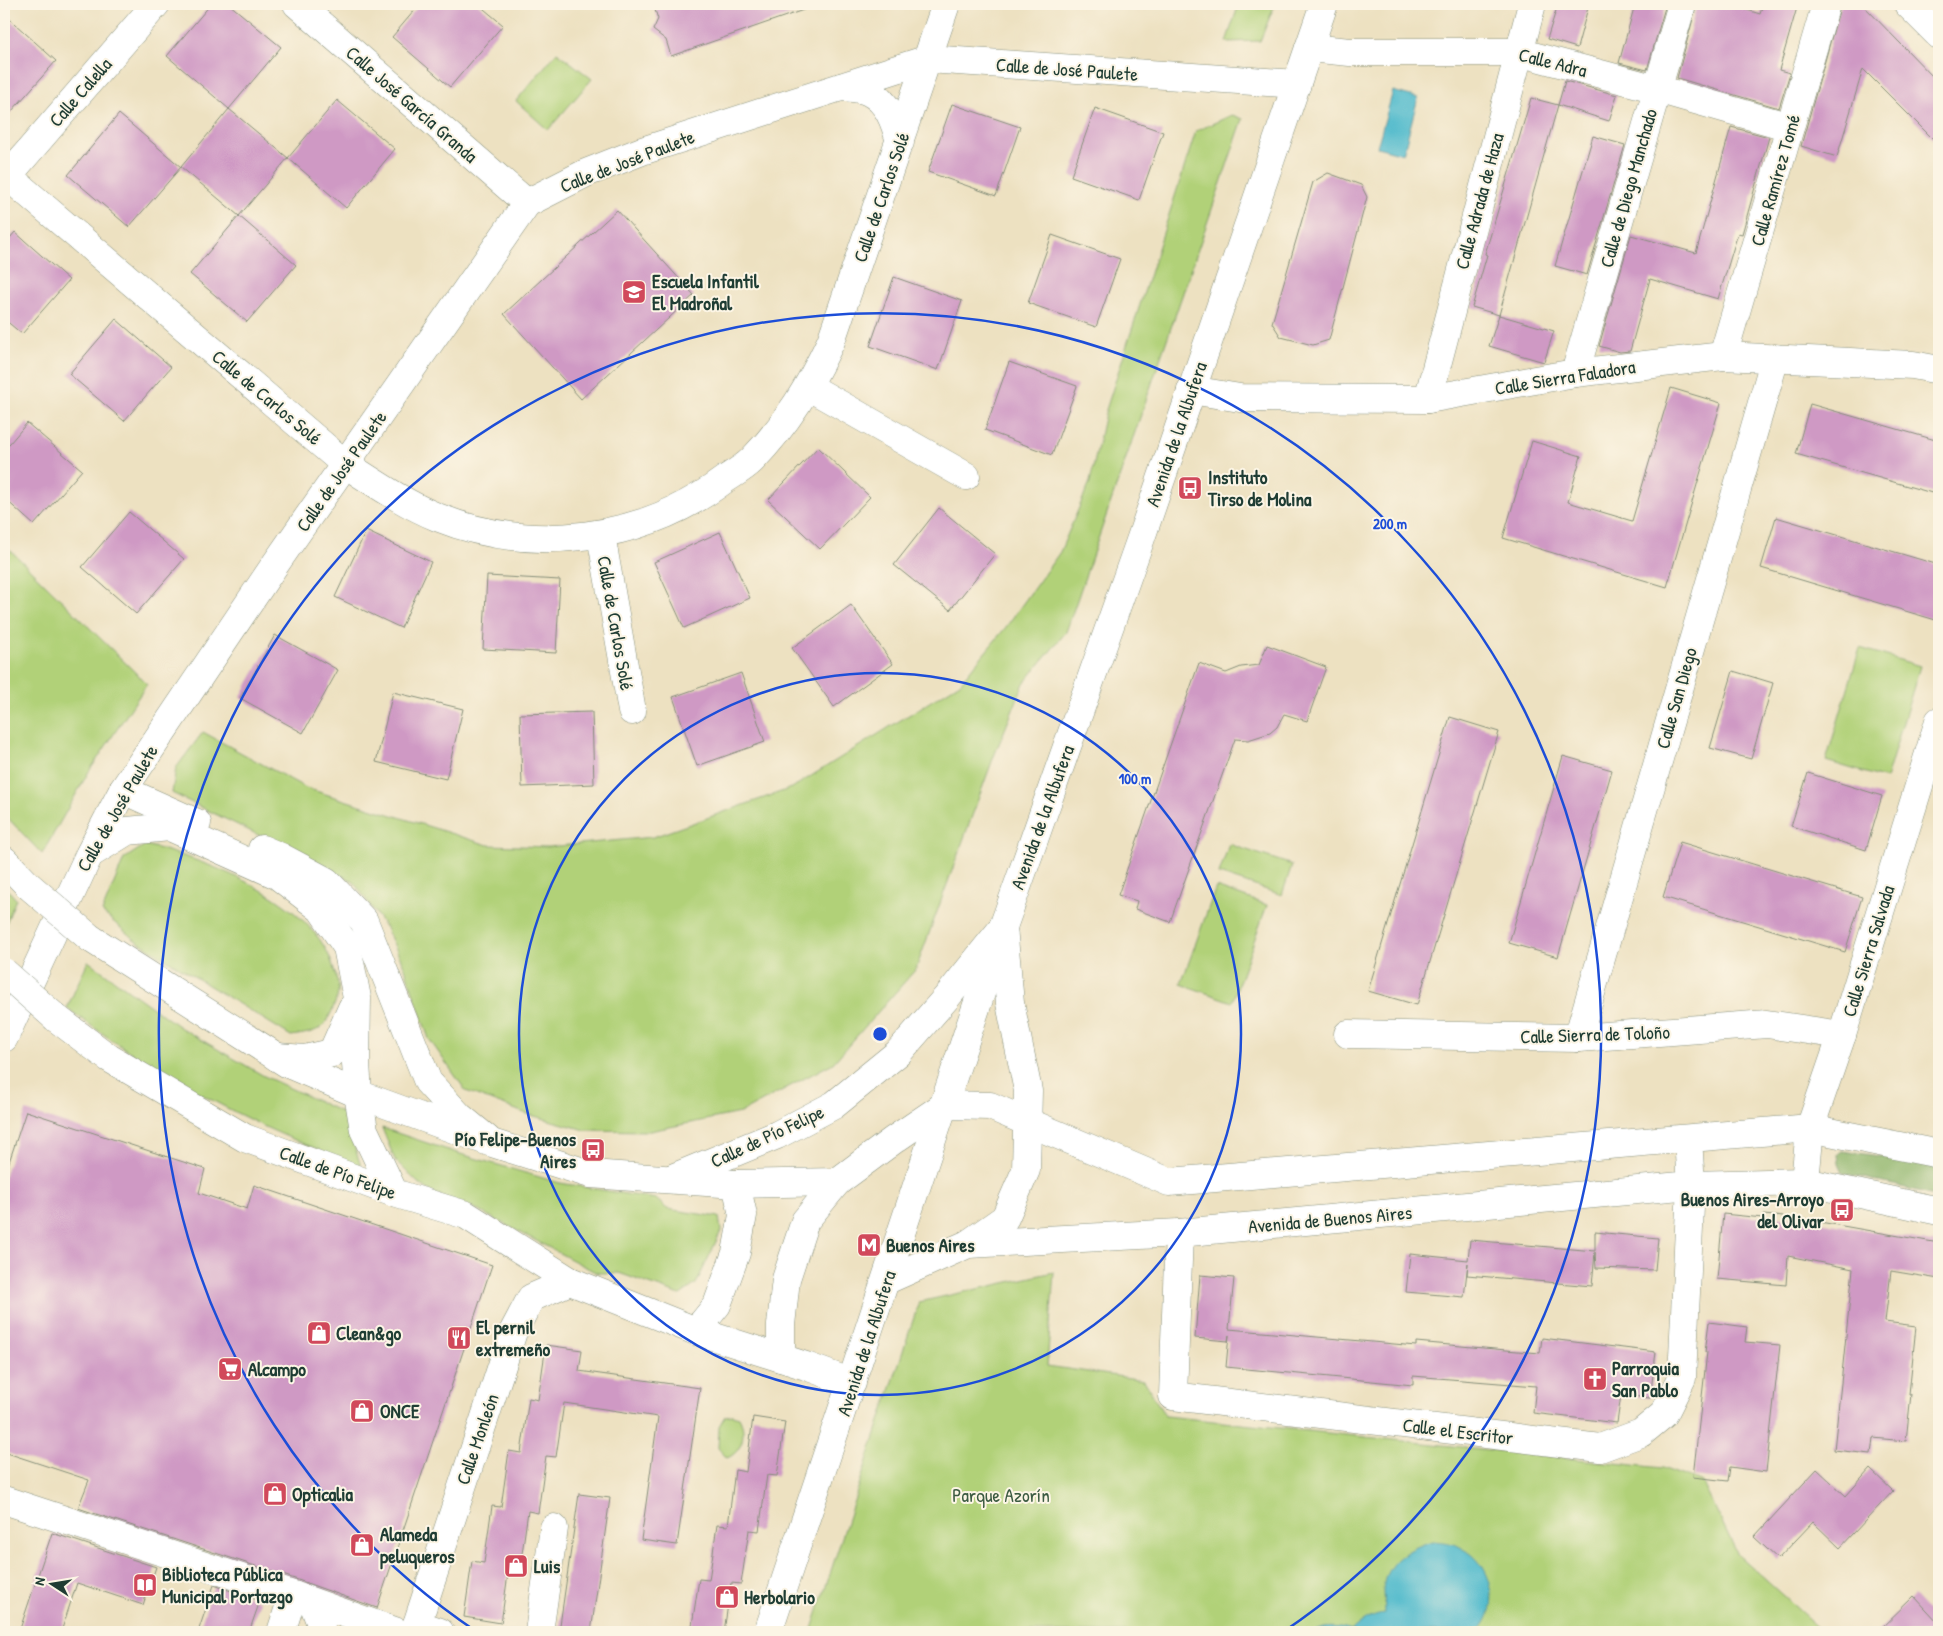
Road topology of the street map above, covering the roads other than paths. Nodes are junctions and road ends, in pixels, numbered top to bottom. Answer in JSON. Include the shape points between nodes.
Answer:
{"nodes":[{"id":1,"x":156,"y":4,"type":"edge"},
{"id":2,"x":298,"y":4,"type":"edge"},
{"id":3,"x":946,"y":4,"type":"edge"},
{"id":4,"x":1324,"y":4,"type":"edge"},
{"id":5,"x":1532,"y":4,"type":"edge"},
{"id":6,"x":1682,"y":4,"type":"edge"},
{"id":7,"x":1826,"y":4,"type":"edge"},
{"id":8,"x":1908,"y":4,"type":"edge"},
{"id":9,"x":1939,"y":35,"type":"edge"},
{"id":10,"x":1309,"y":48,"type":"junction"},
{"id":11,"x":1518,"y":52,"type":"junction"},
{"id":12,"x":928,"y":59,"type":"junction"},
{"id":13,"x":1297,"y":84,"type":"junction"},
{"id":14,"x":841,"y":87,"type":"junction"},
{"id":15,"x":1657,"y":88,"type":"junction"},
{"id":16,"x":1790,"y":127,"type":"junction"},
{"id":17,"x":900,"y":142,"type":"junction"},
{"id":18,"x":5,"y":176,"type":"edge"},
{"id":19,"x":527,"y":203,"type":"junction"},
{"id":20,"x":1723,"y":356,"type":"junction"},
{"id":21,"x":1775,"y":358,"type":"junction"},
{"id":22,"x":1939,"y":370,"type":"edge"},
{"id":23,"x":1576,"y":373,"type":"junction"},
{"id":24,"x":809,"y":386,"type":"junction"},
{"id":25,"x":1191,"y":390,"type":"junction"},
{"id":26,"x":1428,"y":399,"type":"junction"},
{"id":27,"x":345,"y":464,"type":"junction"},
{"id":28,"x":966,"y":476,"type":"dead end"},
{"id":29,"x":601,"y":535,"type":"junction"},
{"id":30,"x":632,"y":711,"type":"dead end"},
{"id":31,"x":1937,"y":733,"type":"edge"},
{"id":32,"x":124,"y":790,"type":"junction"},
{"id":33,"x":89,"y":854,"type":"junction"},
{"id":34,"x":4,"y":860,"type":"edge"},
{"id":35,"x":1003,"y":927,"type":"junction"},
{"id":36,"x":4,"y":972,"type":"edge"},
{"id":37,"x":357,"y":998,"type":"junction"},
{"id":38,"x":1348,"y":1034,"type":"dead end"},
{"id":39,"x":1842,"y":1035,"type":"junction"},
{"id":40,"x":4,"y":1038,"type":"edge"},
{"id":41,"x":1578,"y":1038,"type":"junction"},
{"id":42,"x":277,"y":1057,"type":"junction"},
{"id":43,"x":358,"y":1094,"type":"junction"},
{"id":44,"x":945,"y":1105,"type":"junction"},
{"id":45,"x":1027,"y":1123,"type":"junction"},
{"id":46,"x":1810,"y":1128,"type":"junction"},
{"id":47,"x":1688,"y":1139,"type":"junction"},
{"id":48,"x":492,"y":1143,"type":"junction"},
{"id":49,"x":1939,"y":1154,"type":"edge"},
{"id":50,"x":666,"y":1180,"type":"junction"},
{"id":51,"x":837,"y":1182,"type":"junction"},
{"id":52,"x":1805,"y":1182,"type":"junction"},
{"id":53,"x":736,"y":1184,"type":"junction"},
{"id":54,"x":1691,"y":1185,"type":"junction"},
{"id":55,"x":394,"y":1193,"type":"junction"},
{"id":56,"x":1939,"y":1211,"type":"edge"},
{"id":57,"x":1179,"y":1233,"type":"junction"},
{"id":58,"x":968,"y":1244,"type":"junction"},
{"id":59,"x":887,"y":1280,"type":"junction"},
{"id":60,"x":570,"y":1281,"type":"junction"},
{"id":61,"x":696,"y":1331,"type":"junction"},
{"id":62,"x":782,"y":1358,"type":"junction"},
{"id":63,"x":852,"y":1383,"type":"junction"},
{"id":64,"x":4,"y":1500,"type":"edge"},
{"id":65,"x":554,"y":1528,"type":"dead end"},
{"id":66,"x":303,"y":1599,"type":"junction"},
{"id":67,"x":369,"y":1622,"type":"junction"},
{"id":68,"x":414,"y":1630,"type":"edge"},
{"id":69,"x":281,"y":1632,"type":"edge"},
{"id":70,"x":320,"y":1632,"type":"edge"},
{"id":71,"x":338,"y":1632,"type":"edge"},
{"id":72,"x":539,"y":1632,"type":"edge"},
{"id":73,"x":768,"y":1632,"type":"edge"}],
"edges":[{"from":1,"to":18,"type":"street","name":"Calle Calella"},
{"from":2,"to":19,"type":"street","name":"Calle José García Granda"},
{"from":3,"to":12,"type":"street","name":"Calle de Carlos Solé"},
{"from":4,"to":10,"type":"street","name":"Avenida de la Albufera"},
{"from":5,"to":11,"type":"street","name":"Calle Adrada de Haza"},
{"from":6,"to":15,"type":"street","name":"Calle de Diego Manchado"},
{"from":7,"to":16,"type":"street","name":"Calle Ramírez Tomé"},
{"from":8,"to":9,"type":"street"},
{"from":10,"to":11,"type":"street","name":"Calle Adra","via":[[1350,52]]},
{"from":10,"to":13,"type":"street","name":"Avenida de la Albufera"},
{"from":11,"to":15,"type":"street","name":"Calle Adra"},
{"from":11,"to":26,"type":"street","name":"Calle Adrada de Haza"},
{"from":12,"to":13,"type":"street","name":"Calle de José Paulete"},
{"from":12,"to":14,"type":"street","name":"Calle de José Paulete"},
{"from":12,"to":17,"type":"street","name":"Calle de Carlos Solé"},
{"from":13,"to":25,"type":"street","name":"Avenida de la Albufera"},
{"from":14,"to":17,"type":"street","name":"Calle de José Paulete","via":[[868,91],[879,98],[893,118]]},
{"from":14,"to":19,"type":"street","name":"Calle de José Paulete","via":[[642,151],[586,173]]},
{"from":15,"to":16,"type":"street","name":"Calle Adra"},
{"from":15,"to":23,"type":"street","name":"Calle de Diego Manchado"},
{"from":16,"to":20,"type":"street","name":"Calle Ramírez Tomé"},
{"from":17,"to":24,"type":"street","name":"Calle de Carlos Solé","via":[[831,341]]},
{"from":18,"to":27,"type":"street","name":"Calle de Carlos Solé"},
{"from":19,"to":27,"type":"street","name":"Calle de José Paulete"},
{"from":20,"to":21,"type":"street","name":"Calle Sierra Faladora"},
{"from":20,"to":23,"type":"street","name":"Calle Sierra Faladora"},
{"from":21,"to":22,"type":"street","name":"Calle Sierra Faladora","via":[[1913,365]]},
{"from":21,"to":41,"type":"street","name":"Calle San Diego"},
{"from":23,"to":26,"type":"street","name":"Calle Sierra Faladora"},
{"from":24,"to":28,"type":"street"},
{"from":24,"to":29,"type":"street","name":"Calle de Carlos Solé","via":[[789,417],[751,461],[705,495],[655,519]]},
{"from":25,"to":26,"type":"street","name":"Calle Sierra Faladora","via":[[1240,398]]},
{"from":25,"to":35,"type":"street","name":"Avenida de la Albufera"},
{"from":27,"to":29,"type":"street","name":"Calle de Carlos Solé","via":[[436,517],[486,532],[521,538],[562,539]]},
{"from":27,"to":32,"type":"street","name":"Calle de José Paulete"},
{"from":29,"to":30,"type":"street","name":"Calle de Carlos Solé"},
{"from":31,"to":39,"type":"street","name":"Calle Sierra Salvada"},
{"from":32,"to":33,"type":"street","name":"Calle de José Paulete"},
{"from":32,"to":48,"type":"street","via":[[281,857],[326,881],[364,921],[428,1082],[459,1116]]},
{"from":33,"to":37,"type":"street","via":[[127,831],[170,827],[277,875],[321,909],[347,947]]},
{"from":33,"to":40,"type":"street","name":"Calle de José Paulete"},
{"from":34,"to":42,"type":"street","name":"Calle de Pío Felipe","bridge":true,"via":[[90,938]]},
{"from":35,"to":44,"type":"street","name":"Avenida de la Albufera"},
{"from":35,"to":45,"type":"street","name":"Avenida de Buenos Aires","via":[[1010,1002],[1028,1091]]},
{"from":35,"to":50,"type":"street","name":"Calle de Pío Felipe","via":[[898,1053],[834,1105],[777,1135]]},
{"from":36,"to":55,"type":"street","name":"Calle de Pío Felipe","bridge":true,"via":[[56,1018],[109,1058],[245,1138]]},
{"from":37,"to":42,"type":"street","via":[[332,1053],[305,1059]]},
{"from":37,"to":43,"type":"street"},
{"from":38,"to":41,"type":"street","name":"Calle Sierra de Toloño"},
{"from":39,"to":41,"type":"street","name":"Calle Sierra de Toloño","via":[[1768,1024]]},
{"from":39,"to":46,"type":"street","name":"Calle Sierra Salvada"},
{"from":42,"to":43,"type":"street","name":"Calle de Pío Felipe"},
{"from":43,"to":48,"type":"street","name":"Calle de Pío Felipe"},
{"from":43,"to":55,"type":"street","via":[[364,1130]]},
{"from":44,"to":45,"type":"street","via":[[990,1106]]},
{"from":44,"to":51,"type":"street"},
{"from":44,"to":59,"type":"street","name":"Avenida de la Albufera"},
{"from":45,"to":47,"type":"street","via":[[1169,1182]]},
{"from":45,"to":58,"type":"street","name":"Avenida de Buenos Aires","via":[[1026,1170],[1005,1218]]},
{"from":46,"to":47,"type":"street"},
{"from":46,"to":49,"type":"street"},
{"from":46,"to":52,"type":"street","name":"Calle Sierra Salvada"},
{"from":47,"to":54,"type":"street"},
{"from":48,"to":50,"type":"street","name":"Calle de Pío Felipe","via":[[590,1174]]},
{"from":50,"to":53,"type":"street","name":"Calle de Pío Felipe"},
{"from":51,"to":53,"type":"street","name":"Calle de Pío Felipe"},
{"from":51,"to":62,"type":"street","via":[[805,1221],[786,1279],[781,1325]]},
{"from":52,"to":54,"type":"street","name":"Avenida de Buenos Aires"},
{"from":52,"to":56,"type":"street","name":"Avenida de Buenos Aires"},
{"from":53,"to":61,"type":"street","name":"Calle de Pío Felipe","via":[[743,1215],[736,1253],[717,1305]]},
{"from":54,"to":57,"type":"street","name":"Avenida de Buenos Aires"},
{"from":54,"to":57,"type":"street","name":"Calle el Escritor","via":[[1682,1378],[1664,1414],[1641,1433],[1600,1448],[1172,1396]]},
{"from":55,"to":60,"type":"street","name":"Calle de Pío Felipe","via":[[466,1215]]},
{"from":57,"to":58,"type":"street","name":"Avenida de Buenos Aires"},
{"from":58,"to":59,"type":"street","name":"Avenida de Buenos Aires"},
{"from":59,"to":63,"type":"street","name":"Avenida de la Albufera"},
{"from":60,"to":61,"type":"street","name":"Calle de Pío Felipe"},
{"from":60,"to":68,"type":"street","name":"Calle Monleón","via":[[531,1298],[514,1332]]},
{"from":61,"to":62,"type":"street","name":"Calle de Pío Felipe"},
{"from":62,"to":63,"type":"street","name":"Calle de Pío Felipe"},
{"from":63,"to":73,"type":"street","name":"Avenida de la Albufera"},
{"from":64,"to":66,"type":"street"},
{"from":65,"to":72,"type":"street"},
{"from":66,"to":67,"type":"street"},
{"from":66,"to":69,"type":"street"},
{"from":66,"to":70,"type":"street","via":[[321,1624]]},
{"from":67,"to":68,"type":"street"},
{"from":67,"to":71,"type":"street","via":[[344,1625]]}]}
